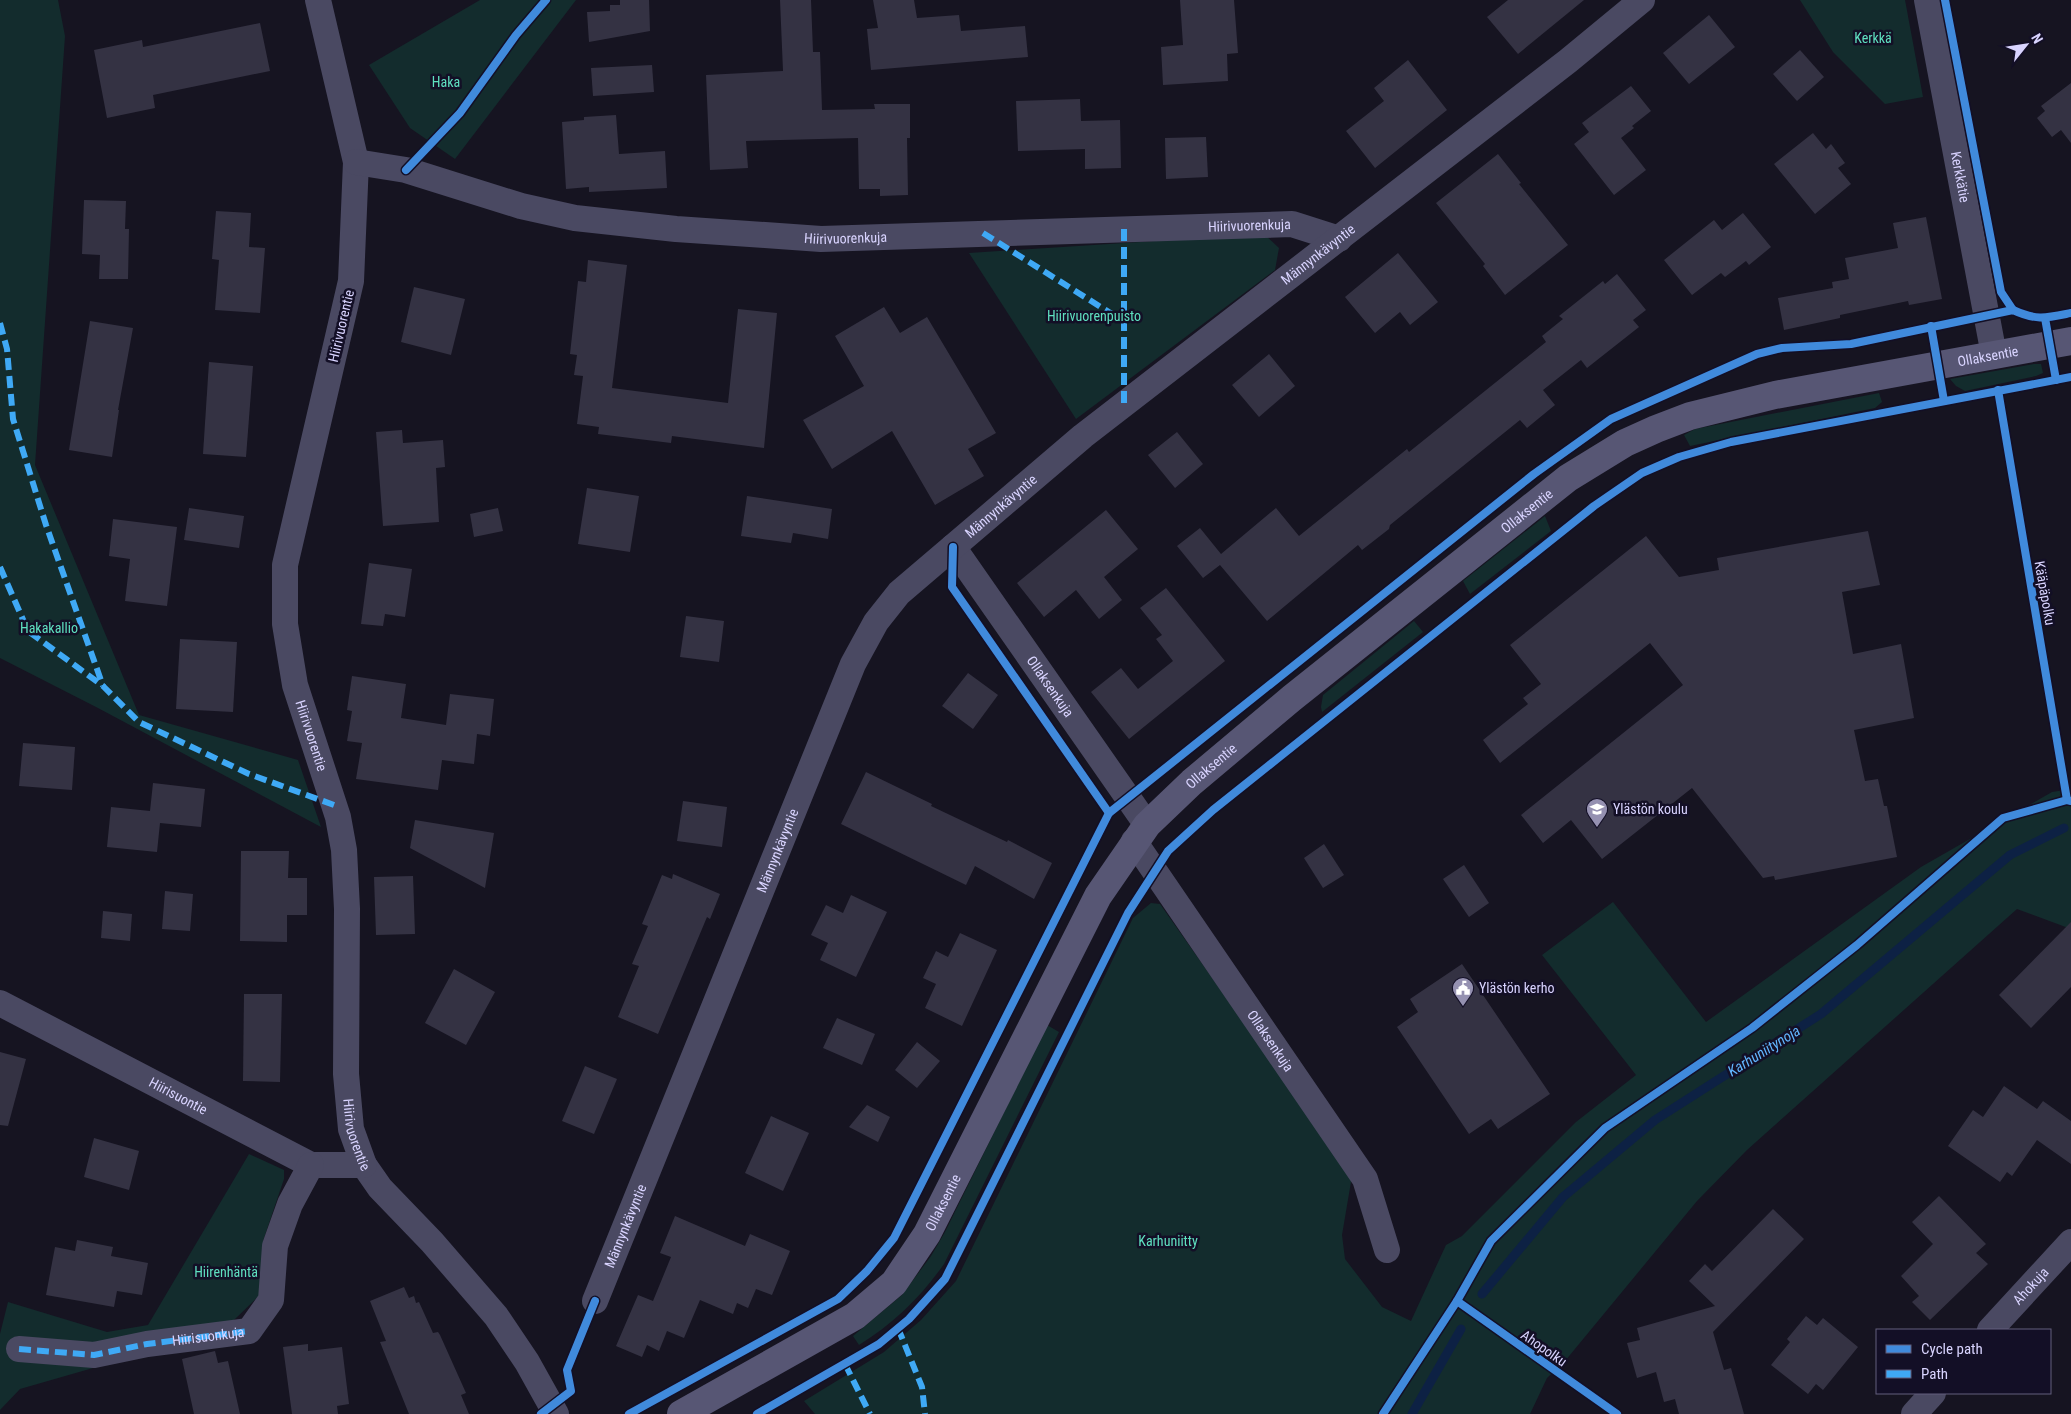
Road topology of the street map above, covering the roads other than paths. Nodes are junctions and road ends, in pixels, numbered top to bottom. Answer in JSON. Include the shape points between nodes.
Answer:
{"nodes":[{"id":1,"x":318,"y":0,"type":"edge"},
{"id":2,"x":1642,"y":0,"type":"edge"},
{"id":3,"x":1927,"y":0,"type":"edge"},
{"id":4,"x":356,"y":162,"type":"junction"},
{"id":5,"x":1339,"y":239,"type":"junction"},
{"id":6,"x":2071,"y":341,"type":"edge"},
{"id":7,"x":1994,"y":355,"type":"junction"},
{"id":8,"x":953,"y":547,"type":"junction"},
{"id":9,"x":1140,"y":833,"type":"junction"},
{"id":10,"x":0,"y":1003,"type":"edge"},
{"id":11,"x":311,"y":1164,"type":"junction"},
{"id":12,"x":364,"y":1166,"type":"junction"},
{"id":13,"x":2071,"y":1242,"type":"edge"},
{"id":14,"x":1387,"y":1250,"type":"dead end"},
{"id":15,"x":594,"y":1301,"type":"dead end"},
{"id":16,"x":1991,"y":1329,"type":"edge"},
{"id":17,"x":19,"y":1349,"type":"dead end"},
{"id":18,"x":1932,"y":1394,"type":"edge"},
{"id":19,"x":556,"y":1414,"type":"edge"},
{"id":20,"x":681,"y":1414,"type":"edge"},
{"id":21,"x":1914,"y":1414,"type":"edge"}],
"edges":[{"from":1,"to":4,"type":"street","name":"Hiirivuorentie"},
{"from":2,"to":5,"type":"street","name":"Männynkävyntie","via":[[1584,49]]},
{"from":3,"to":7,"type":"street","name":"Kerkkätie"},
{"from":4,"to":5,"type":"street","name":"Hiirivuorenkuja","via":[[406,170],[521,206],[575,218],[676,229],[820,238],[1292,224]]},
{"from":4,"to":12,"type":"street","name":"Hiirivuorentie","via":[[351,281],[285,564],[284,624],[295,685],[338,817],[344,850],[346,1074],[351,1129]]},
{"from":5,"to":8,"type":"street","name":"Männynkävyntie","via":[[1084,436]]},
{"from":6,"to":7,"type":"street","name":"Ollaksentie"},
{"from":7,"to":9,"type":"street","name":"Ollaksentie","via":[[1776,395],[1699,413],[1625,443],[1568,478],[1322,674],[1192,782]]},
{"from":8,"to":9,"type":"street","name":"Ollaksenkuja"},
{"from":8,"to":15,"type":"street","name":"Männynkävyntie","via":[[899,593],[876,622],[853,664]]},
{"from":9,"to":14,"type":"street","name":"Ollaksenkuja","via":[[1365,1179]]},
{"from":9,"to":20,"type":"street","name":"Ollaksentie","via":[[1098,896],[927,1234],[894,1284],[855,1316]]},
{"from":10,"to":11,"type":"street","name":"Hiirisuontie"},
{"from":11,"to":12,"type":"street","name":"Hiirisuontie"},
{"from":11,"to":17,"type":"street","name":"Hiirisuonkuja","via":[[290,1204],[275,1246],[271,1300],[249,1331],[147,1344],[94,1356]]},
{"from":12,"to":19,"type":"street","name":"Hiirivuorentie","via":[[380,1188],[496,1316]]},
{"from":13,"to":16,"type":"street","name":"Ahokuja"},
{"from":18,"to":21,"type":"street"}]}
